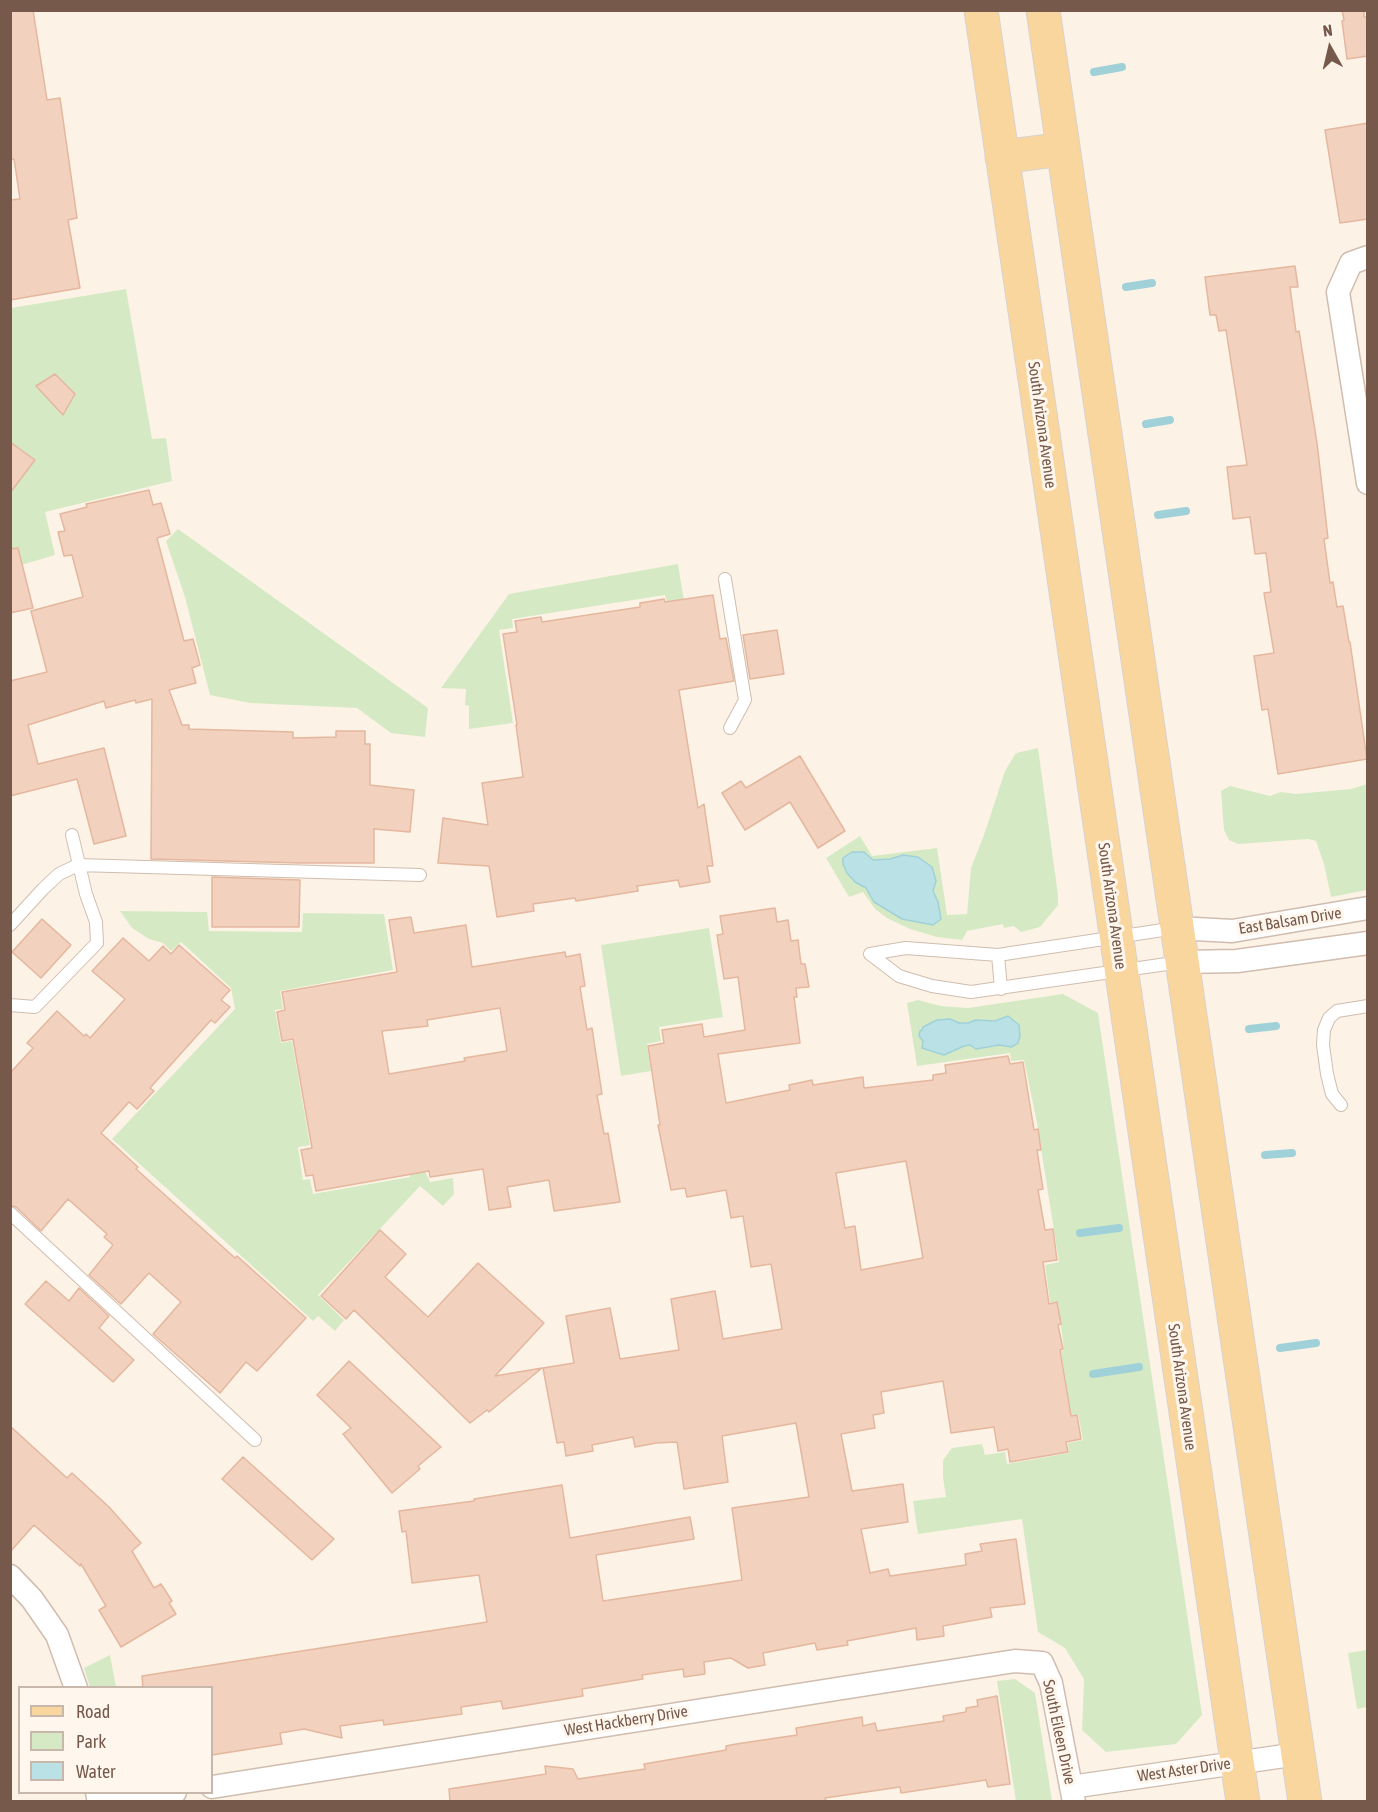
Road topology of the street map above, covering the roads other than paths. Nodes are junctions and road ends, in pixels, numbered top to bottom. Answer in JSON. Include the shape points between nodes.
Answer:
{"nodes":[{"id":1,"x":981,"y":10,"type":"edge"},
{"id":2,"x":1043,"y":10,"type":"edge"},
{"id":3,"x":1063,"y":149,"type":"junction"},
{"id":4,"x":1002,"y":157,"type":"junction"},
{"id":5,"x":1359,"y":260,"type":"edge"},
{"id":6,"x":1368,"y":483,"type":"edge"},
{"id":7,"x":725,"y":579,"type":"dead end"},
{"id":8,"x":730,"y":728,"type":"dead end"},
{"id":9,"x":72,"y":834,"type":"dead end"},
{"id":10,"x":78,"y":865,"type":"junction"},
{"id":11,"x":420,"y":875,"type":"dead end"},
{"id":12,"x":1368,"y":908,"type":"edge"},
{"id":13,"x":10,"y":925,"type":"edge"},
{"id":14,"x":1177,"y":928,"type":"junction"},
{"id":15,"x":1116,"y":937,"type":"junction"},
{"id":16,"x":1368,"y":943,"type":"edge"},
{"id":17,"x":998,"y":955,"type":"junction"},
{"id":18,"x":1182,"y":962,"type":"junction"},
{"id":19,"x":1122,"y":970,"type":"junction"},
{"id":20,"x":1001,"y":989,"type":"junction"},
{"id":21,"x":10,"y":1005,"type":"edge"},
{"id":22,"x":1368,"y":1006,"type":"edge"},
{"id":23,"x":1341,"y":1105,"type":"dead end"},
{"id":24,"x":10,"y":1213,"type":"edge"},
{"id":25,"x":255,"y":1440,"type":"dead end"},
{"id":26,"x":10,"y":1576,"type":"edge"},
{"id":27,"x":1042,"y":1663,"type":"joint"},
{"id":28,"x":75,"y":1686,"type":"edge"},
{"id":29,"x":1298,"y":1754,"type":"junction"},
{"id":30,"x":1237,"y":1762,"type":"junction"},
{"id":31,"x":213,"y":1787,"type":"edge"},
{"id":32,"x":162,"y":1794,"type":"edge"},
{"id":33,"x":1072,"y":1794,"type":"edge"},
{"id":34,"x":116,"y":1802,"type":"edge"},
{"id":35,"x":1243,"y":1802,"type":"edge"},
{"id":36,"x":1305,"y":1802,"type":"edge"}],
"edges":[{"from":1,"to":4,"type":"main road","name":"South Arizona Avenue"},
{"from":2,"to":3,"type":"main road"},
{"from":3,"to":4,"type":"main road"},
{"from":3,"to":14,"type":"main road"},
{"from":4,"to":15,"type":"main road","name":"South Arizona Avenue"},
{"from":5,"to":6,"type":"street","via":[[1338,292]]},
{"from":7,"to":8,"type":"lane","via":[[745,700]]},
{"from":9,"to":10,"type":"lane"},
{"from":10,"to":11,"type":"lane"},
{"from":10,"to":13,"type":"lane","via":[[59,874]]},
{"from":10,"to":21,"type":"lane","via":[[96,922],[97,943],[35,1007]]},
{"from":12,"to":14,"type":"street","name":"East Balsam Drive","via":[[1232,931]]},
{"from":14,"to":15,"type":"lane"},
{"from":14,"to":18,"type":"main road"},
{"from":15,"to":17,"type":"lane"},
{"from":15,"to":19,"type":"main road","name":"South Arizona Avenue"},
{"from":16,"to":18,"type":"street","name":"East Balsam Drive","via":[[1237,961]]},
{"from":17,"to":20,"type":"lane"},
{"from":17,"to":20,"type":"lane","via":[[906,948],[870,954],[900,976],[932,986],[971,992]]},
{"from":18,"to":19,"type":"lane"},
{"from":18,"to":29,"type":"main road"},
{"from":19,"to":20,"type":"lane"},
{"from":19,"to":30,"type":"main road","name":"South Arizona Avenue"},
{"from":22,"to":23,"type":"lane","via":[[1337,1011],[1324,1030],[1327,1074],[1332,1094]]},
{"from":24,"to":25,"type":"lane"},
{"from":26,"to":28,"type":"street","via":[[57,1635]]},
{"from":27,"to":31,"type":"street","name":"West Hackberry Drive","via":[[1015,1661]]},
{"from":27,"to":33,"type":"street","name":"South Eileen Drive","via":[[1051,1683]]},
{"from":29,"to":30,"type":"street","name":"West Aster Drive"},
{"from":29,"to":36,"type":"main road"},
{"from":30,"to":33,"type":"street","name":"West Aster Drive"},
{"from":30,"to":35,"type":"main road","name":"South Arizona Avenue"},
{"from":32,"to":34,"type":"street"}]}
